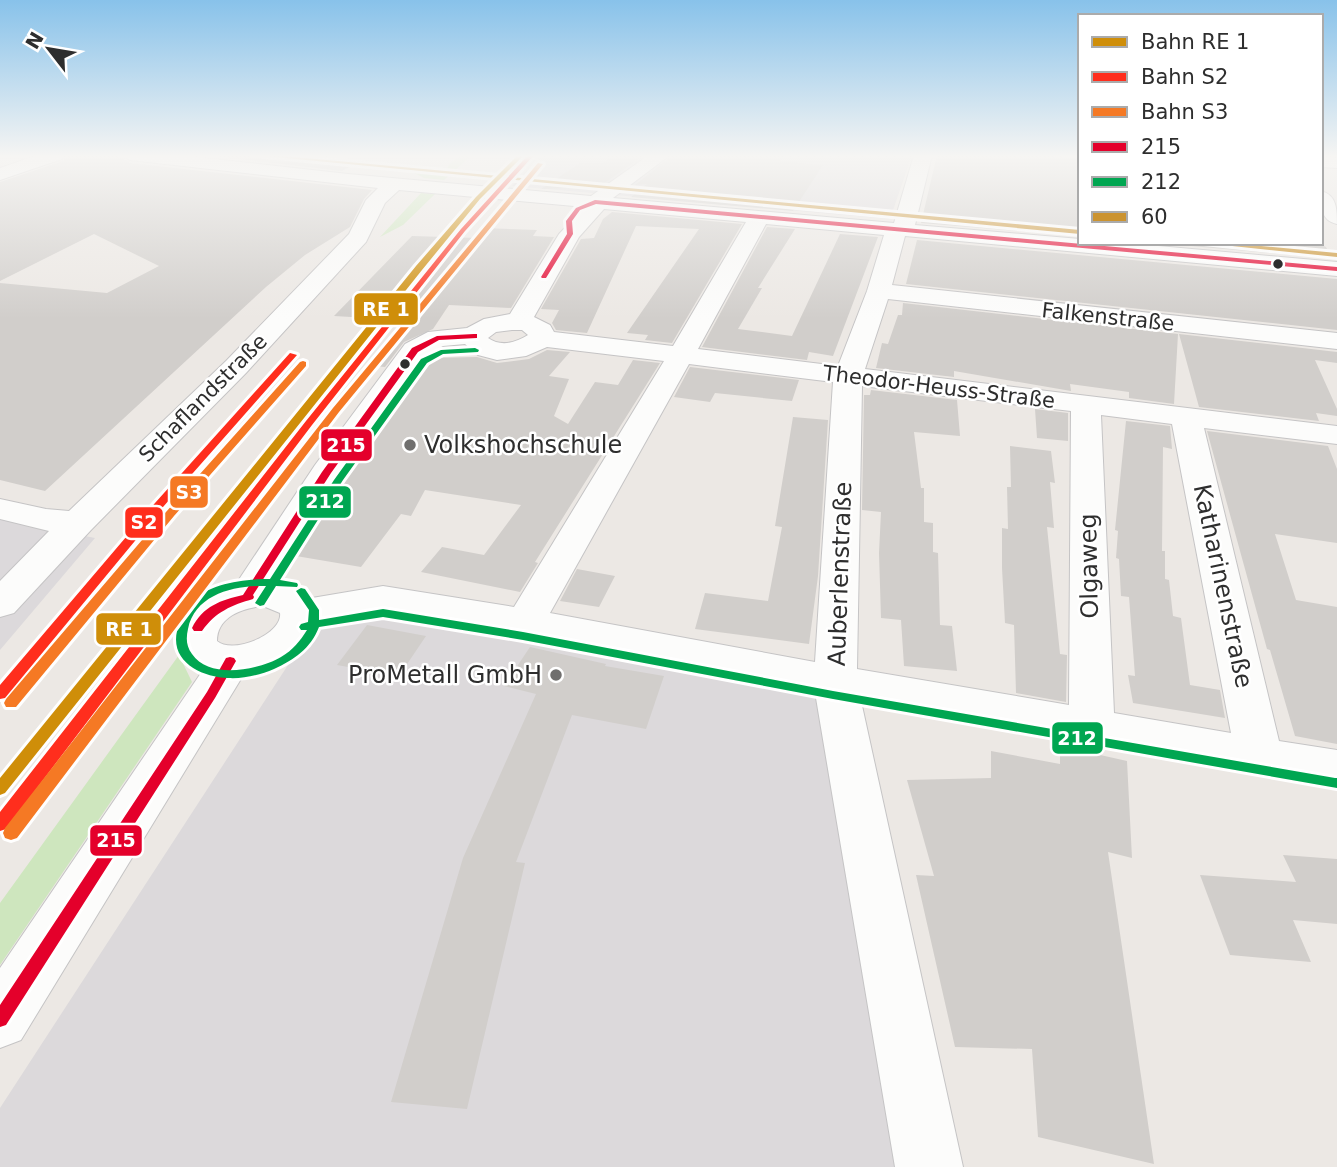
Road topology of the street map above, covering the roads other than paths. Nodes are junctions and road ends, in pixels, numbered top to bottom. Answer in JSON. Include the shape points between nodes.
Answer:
{"nodes":[{"id":1,"x":371,"y":209,"type":"edge"},
{"id":2,"x":549,"y":209,"type":"edge"},
{"id":3,"x":592,"y":209,"type":"edge"},
{"id":4,"x":677,"y":209,"type":"edge"},
{"id":5,"x":908,"y":209,"type":"edge"},
{"id":6,"x":759,"y":217,"type":"junction"},
{"id":7,"x":569,"y":227,"type":"junction"},
{"id":8,"x":900,"y":230,"type":"junction"},
{"id":9,"x":1078,"y":243,"type":"edge"},
{"id":10,"x":1104,"y":245,"type":"edge"},
{"id":11,"x":1131,"y":247,"type":"edge"},
{"id":12,"x":1337,"y":269,"type":"edge"},
{"id":13,"x":879,"y":291,"type":"junction"},
{"id":14,"x":519,"y":322,"type":"junction"},
{"id":15,"x":474,"y":336,"type":"junction"},
{"id":16,"x":541,"y":338,"type":"junction"},
{"id":17,"x":1337,"y":341,"type":"edge"},
{"id":18,"x":681,"y":355,"type":"junction"},
{"id":19,"x":848,"y":376,"type":"junction"},
{"id":20,"x":1086,"y":405,"type":"junction"},
{"id":21,"x":1186,"y":417,"type":"junction"},
{"id":22,"x":1337,"y":435,"type":"edge"},
{"id":23,"x":0,"y":509,"type":"edge"},
{"id":24,"x":78,"y":522,"type":"junction"},
{"id":25,"x":248,"y":595,"type":"junction"},
{"id":26,"x":0,"y":604,"type":"edge"},
{"id":27,"x":301,"y":614,"type":"junction"},
{"id":28,"x":525,"y":622,"type":"junction"},
{"id":29,"x":230,"y":661,"type":"junction"},
{"id":30,"x":835,"y":681,"type":"junction"},
{"id":31,"x":1092,"y":726,"type":"junction"},
{"id":32,"x":1259,"y":756,"type":"junction"},
{"id":33,"x":1337,"y":769,"type":"edge"},
{"id":34,"x":0,"y":1019,"type":"edge"},
{"id":35,"x":929,"y":1167,"type":"edge"}],
"edges":[{"from":1,"to":24,"type":"street","name":"Schaflandstraße","via":[[358,237],[316,282]]},
{"from":2,"to":7,"type":"street"},
{"from":3,"to":7,"type":"street"},
{"from":4,"to":6,"type":"street"},
{"from":5,"to":8,"type":"street","name":"Auberlenstraße"},
{"from":6,"to":8,"type":"street"},
{"from":6,"to":18,"type":"street"},
{"from":7,"to":14,"type":"street"},
{"from":8,"to":9,"type":"street"},
{"from":8,"to":13,"type":"street","name":"Auberlenstraße","via":[[894,235]]},
{"from":10,"to":11,"type":"street"},
{"from":11,"to":12,"type":"street"},
{"from":13,"to":17,"type":"street","name":"Falkenstraße"},
{"from":13,"to":19,"type":"street","name":"Auberlenstraße"},
{"from":14,"to":15,"type":"street","via":[[488,326]]},
{"from":14,"to":16,"type":"street","via":[[537,327]]},
{"from":15,"to":16,"type":"street","via":[[476,344],[502,351],[525,348]]},
{"from":15,"to":25,"type":"street","via":[[438,338],[415,350],[327,472]]},
{"from":16,"to":18,"type":"street","name":"Theodor-Heuss-Straße"},
{"from":18,"to":19,"type":"street","name":"Theodor-Heuss-Straße"},
{"from":18,"to":28,"type":"street"},
{"from":19,"to":20,"type":"street","name":"Theodor-Heuss-Straße"},
{"from":19,"to":30,"type":"street","name":"Auberlenstraße"},
{"from":20,"to":21,"type":"street","name":"Theodor-Heuss-Straße"},
{"from":20,"to":31,"type":"street","name":"Olgaweg"},
{"from":21,"to":22,"type":"street","name":"Theodor-Heuss-Straße"},
{"from":21,"to":32,"type":"street","name":"Katharinenstraße"},
{"from":23,"to":24,"type":"street"},
{"from":24,"to":26,"type":"street","name":"Schaflandstraße"},
{"from":25,"to":27,"type":"street","via":[[289,599]]},
{"from":25,"to":29,"type":"street","via":[[213,611],[195,636],[203,654]]},
{"from":27,"to":28,"type":"street","via":[[383,599]]},
{"from":27,"to":29,"type":"street","via":[[300,625],[281,646]]},
{"from":28,"to":30,"type":"street"},
{"from":29,"to":34,"type":"street"},
{"from":30,"to":31,"type":"street"},
{"from":30,"to":35,"type":"street","name":"Auberlenstraße"},
{"from":31,"to":32,"type":"street"},
{"from":32,"to":33,"type":"street"}]}
